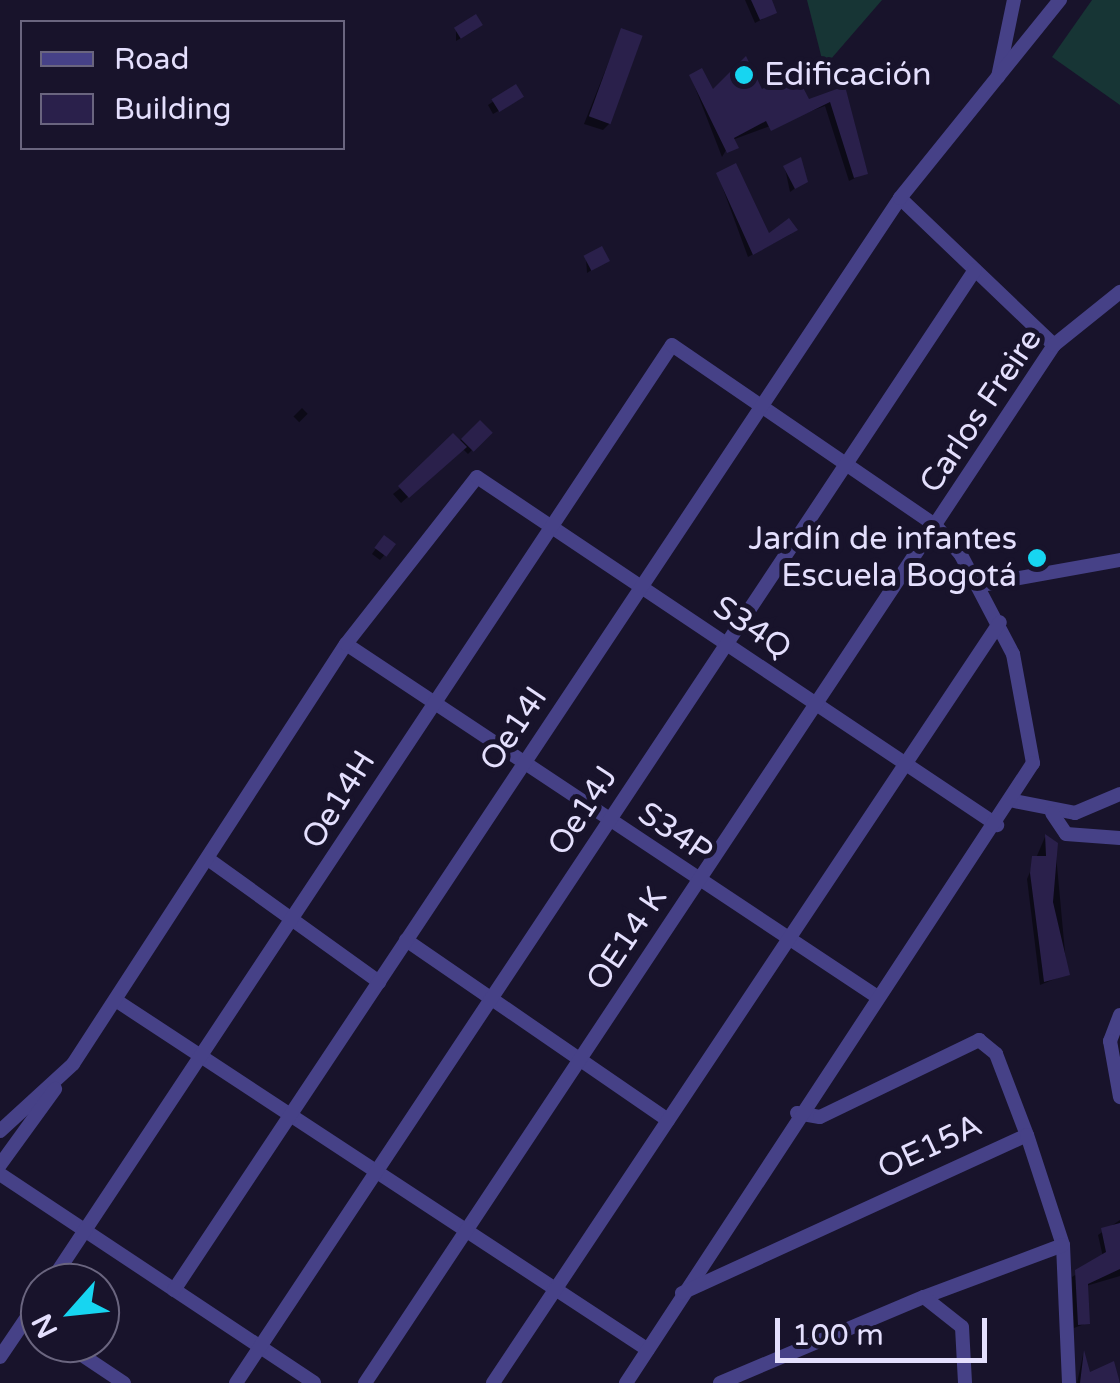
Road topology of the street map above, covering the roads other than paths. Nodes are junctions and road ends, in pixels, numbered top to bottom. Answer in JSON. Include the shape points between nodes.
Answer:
{"nodes":[{"id":1,"x":1014,"y":0,"type":"edge"},
{"id":2,"x":1060,"y":0,"type":"edge"},
{"id":3,"x":998,"y":80,"type":"junction"},
{"id":4,"x":900,"y":198,"type":"junction"},
{"id":5,"x":975,"y":270,"type":"junction"},
{"id":6,"x":1120,"y":292,"type":"edge"},
{"id":7,"x":1054,"y":345,"type":"junction"},
{"id":8,"x":762,"y":406,"type":"junction"},
{"id":9,"x":846,"y":464,"type":"junction"},
{"id":10,"x":550,"y":526,"type":"junction"},
{"id":11,"x":936,"y":526,"type":"junction"},
{"id":12,"x":1120,"y":560,"type":"edge"},
{"id":13,"x":981,"y":584,"type":"junction"},
{"id":14,"x":642,"y":587,"type":"junction"},
{"id":15,"x":1000,"y":622,"type":"junction"},
{"id":16,"x":723,"y":642,"type":"junction"},
{"id":17,"x":346,"y":644,"type":"junction"},
{"id":18,"x":432,"y":704,"type":"junction"},
{"id":19,"x":817,"y":704,"type":"junction"},
{"id":20,"x":906,"y":764,"type":"junction"},
{"id":21,"x":523,"y":766,"type":"junction"},
{"id":22,"x":1120,"y":794,"type":"edge"},
{"id":23,"x":1014,"y":801,"type":"junction"},
{"id":24,"x":1052,"y":814,"type":"junction"},
{"id":25,"x":610,"y":822,"type":"junction"},
{"id":26,"x":996,"y":825,"type":"junction"},
{"id":27,"x":1120,"y":838,"type":"edge"},
{"id":28,"x":208,"y":860,"type":"junction"},
{"id":29,"x":698,"y":882,"type":"junction"},
{"id":30,"x":294,"y":923,"type":"junction"},
{"id":31,"x":406,"y":940,"type":"junction"},
{"id":32,"x":787,"y":944,"type":"junction"},
{"id":33,"x":379,"y":982,"type":"junction"},
{"id":34,"x":876,"y":996,"type":"junction"},
{"id":35,"x":490,"y":998,"type":"junction"},
{"id":36,"x":117,"y":1001,"type":"junction"},
{"id":37,"x":1120,"y":1015,"type":"edge"},
{"id":38,"x":205,"y":1057,"type":"junction"},
{"id":39,"x":580,"y":1060,"type":"junction"},
{"id":40,"x":73,"y":1064,"type":"junction"},
{"id":41,"x":1120,"y":1097,"type":"edge"},
{"id":42,"x":797,"y":1113,"type":"junction"},
{"id":43,"x":290,"y":1115,"type":"junction"},
{"id":44,"x":668,"y":1120,"type":"junction"},
{"id":45,"x":0,"y":1130,"type":"edge"},
{"id":46,"x":1027,"y":1135,"type":"junction"},
{"id":47,"x":0,"y":1165,"type":"edge"},
{"id":48,"x":373,"y":1170,"type":"junction"},
{"id":49,"x":0,"y":1174,"type":"edge"},
{"id":50,"x":466,"y":1231,"type":"junction"},
{"id":51,"x":85,"y":1234,"type":"junction"},
{"id":52,"x":1062,"y":1245,"type":"junction"},
{"id":53,"x":64,"y":1263,"type":"edge"},
{"id":54,"x":174,"y":1290,"type":"junction"},
{"id":55,"x":554,"y":1293,"type":"junction"},
{"id":56,"x":681,"y":1294,"type":"junction"},
{"id":57,"x":924,"y":1297,"type":"junction"},
{"id":58,"x":20,"y":1327,"type":"edge"},
{"id":59,"x":258,"y":1349,"type":"junction"},
{"id":60,"x":648,"y":1350,"type":"junction"},
{"id":61,"x":0,"y":1358,"type":"edge"},
{"id":62,"x":94,"y":1363,"type":"edge"},
{"id":63,"x":742,"y":1367,"type":"junction"},
{"id":64,"x":124,"y":1383,"type":"edge"},
{"id":65,"x":236,"y":1383,"type":"edge"},
{"id":66,"x":314,"y":1383,"type":"edge"},
{"id":67,"x":365,"y":1383,"type":"edge"},
{"id":68,"x":493,"y":1383,"type":"edge"},
{"id":69,"x":626,"y":1383,"type":"edge"},
{"id":70,"x":720,"y":1383,"type":"edge"},
{"id":71,"x":749,"y":1383,"type":"edge"},
{"id":72,"x":965,"y":1383,"type":"edge"},
{"id":73,"x":1069,"y":1383,"type":"edge"}],
"edges":[{"from":1,"to":3,"type":"street"},
{"from":2,"to":3,"type":"street","name":"Oe14I"},
{"from":3,"to":4,"type":"street","name":"Oe14I"},
{"from":4,"to":5,"type":"street"},
{"from":4,"to":8,"type":"street","name":"Oe14I"},
{"from":5,"to":7,"type":"street"},
{"from":5,"to":9,"type":"street","name":"Oe14J"},
{"from":6,"to":7,"type":"street","name":"Carlos Freire"},
{"from":7,"to":11,"type":"street","name":"Carlos Freire"},
{"from":8,"to":9,"type":"street"},
{"from":8,"to":10,"type":"street","name":"Oe14H","via":[[672,345]]},
{"from":8,"to":14,"type":"street","name":"Oe14I"},
{"from":9,"to":11,"type":"street"},
{"from":9,"to":16,"type":"street","name":"Oe14J"},
{"from":10,"to":14,"type":"street","name":"S34Q"},
{"from":10,"to":17,"type":"street","name":"S34Q","via":[[477,476]]},
{"from":10,"to":18,"type":"street","name":"Oe14H"},
{"from":11,"to":13,"type":"street"},
{"from":11,"to":19,"type":"street","name":"OE14 K"},
{"from":12,"to":13,"type":"street"},
{"from":13,"to":15,"type":"street"},
{"from":14,"to":16,"type":"street","name":"S34Q"},
{"from":14,"to":21,"type":"street","name":"Oe14I"},
{"from":15,"to":20,"type":"street"},
{"from":15,"to":23,"type":"street","via":[[1031,728],[1033,763]]},
{"from":16,"to":19,"type":"street","name":"S34Q"},
{"from":16,"to":25,"type":"street","name":"Oe14J"},
{"from":17,"to":18,"type":"street","name":"S34P"},
{"from":17,"to":28,"type":"street"},
{"from":18,"to":21,"type":"street","name":"S34P"},
{"from":18,"to":30,"type":"street","name":"Oe14H"},
{"from":19,"to":20,"type":"street","name":"S34Q"},
{"from":19,"to":29,"type":"street","name":"OE14 K"},
{"from":20,"to":26,"type":"street","name":"S34Q"},
{"from":20,"to":32,"type":"street"},
{"from":21,"to":25,"type":"street","name":"S34P"},
{"from":21,"to":31,"type":"street","name":"Oe14I"},
{"from":22,"to":24,"type":"street"},
{"from":23,"to":24,"type":"street"},
{"from":23,"to":26,"type":"street"},
{"from":24,"to":27,"type":"street","via":[[1066,834]]},
{"from":25,"to":29,"type":"street","name":"S34P"},
{"from":25,"to":35,"type":"street","name":"Oe14J"},
{"from":26,"to":34,"type":"street"},
{"from":28,"to":30,"type":"street"},
{"from":28,"to":36,"type":"street"},
{"from":29,"to":32,"type":"street","name":"S34P"},
{"from":29,"to":39,"type":"street","name":"OE14 K"},
{"from":30,"to":33,"type":"street"},
{"from":30,"to":38,"type":"street","name":"Oe14H"},
{"from":31,"to":33,"type":"street","name":"Oe14I"},
{"from":31,"to":35,"type":"street"},
{"from":32,"to":34,"type":"street","name":"S34P"},
{"from":32,"to":44,"type":"street"},
{"from":33,"to":43,"type":"street","name":"Oe14I"},
{"from":34,"to":42,"type":"street"},
{"from":35,"to":39,"type":"street"},
{"from":35,"to":48,"type":"street","name":"Oe14J"},
{"from":36,"to":38,"type":"street"},
{"from":36,"to":40,"type":"street"},
{"from":37,"to":41,"type":"street","via":[[1110,1041]]},
{"from":38,"to":43,"type":"street"},
{"from":38,"to":51,"type":"street","name":"Oe14H"},
{"from":39,"to":44,"type":"street"},
{"from":39,"to":50,"type":"street","name":"OE14 K"},
{"from":40,"to":45,"type":"street"},
{"from":40,"to":47,"type":"street"},
{"from":42,"to":46,"type":"street","via":[[820,1116],[979,1040],[996,1054]]},
{"from":42,"to":56,"type":"street"},
{"from":43,"to":48,"type":"street"},
{"from":43,"to":54,"type":"street","name":"Oe14I"},
{"from":44,"to":55,"type":"street"},
{"from":46,"to":52,"type":"street","name":"OE15A"},
{"from":46,"to":56,"type":"street","name":"OE15A"},
{"from":48,"to":50,"type":"street"},
{"from":48,"to":59,"type":"street","name":"Oe14J"},
{"from":49,"to":51,"type":"street"},
{"from":50,"to":55,"type":"street"},
{"from":50,"to":67,"type":"street","name":"OE14 K"},
{"from":51,"to":53,"type":"street","name":"Oe14H"},
{"from":51,"to":54,"type":"street"},
{"from":52,"to":57,"type":"street"},
{"from":52,"to":73,"type":"street","name":"OE15A"},
{"from":54,"to":59,"type":"street"},
{"from":55,"to":60,"type":"street"},
{"from":55,"to":68,"type":"street"},
{"from":56,"to":60,"type":"street"},
{"from":57,"to":63,"type":"street"},
{"from":57,"to":72,"type":"street","via":[[962,1326]]},
{"from":58,"to":61,"type":"street"},
{"from":59,"to":65,"type":"street","name":"Oe14J"},
{"from":59,"to":66,"type":"street"},
{"from":60,"to":69,"type":"street"},
{"from":62,"to":64,"type":"street"},
{"from":63,"to":70,"type":"street"},
{"from":63,"to":71,"type":"street"}]}
